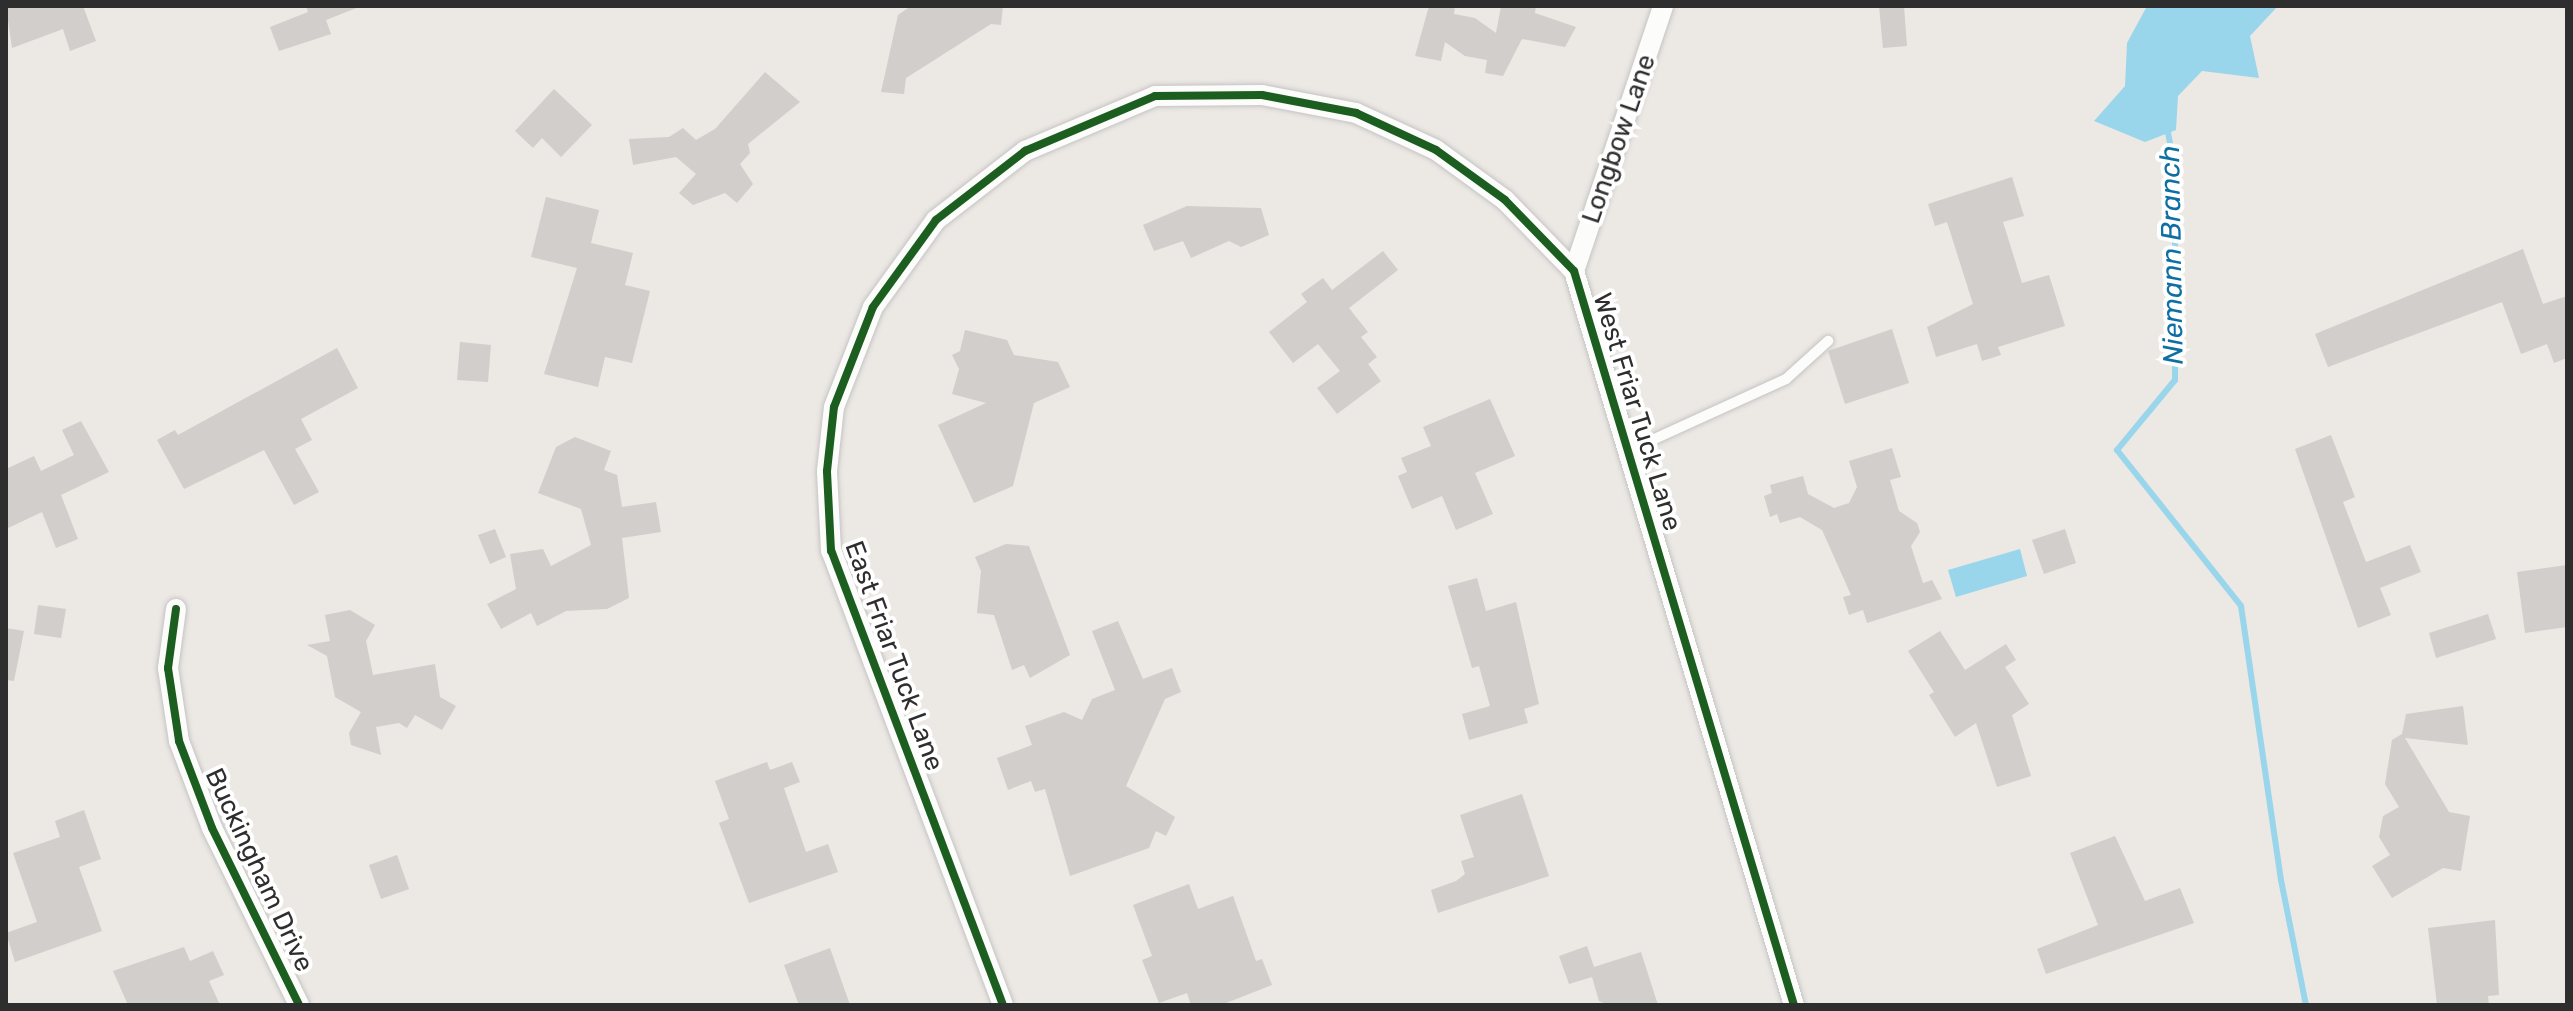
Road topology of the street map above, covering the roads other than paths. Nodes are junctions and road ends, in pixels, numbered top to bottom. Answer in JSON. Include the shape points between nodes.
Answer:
{"nodes":[{"id":1,"x":1663,"y":6,"type":"edge"},
{"id":2,"x":960,"y":202,"type":"joint"},
{"id":3,"x":1574,"y":271,"type":"junction"},
{"id":4,"x":1828,"y":341,"type":"dead end"},
{"id":5,"x":1628,"y":451,"type":"junction"},
{"id":6,"x":176,"y":609,"type":"dead end"},
{"id":7,"x":299,"y":1005,"type":"edge"},
{"id":8,"x":1003,"y":1005,"type":"edge"},
{"id":9,"x":1794,"y":1005,"type":"edge"}],
"edges":[{"from":1,"to":3,"type":"street","name":"Longbow Lane"},
{"from":2,"to":3,"type":"street","name":"West Friar Tuck Lane","via":[[1025,151],[1155,96],[1262,95],[1356,113],[1436,150],[1505,200]]},
{"from":2,"to":8,"type":"street","name":"East Friar Tuck Lane","via":[[936,220],[873,307],[834,407],[827,471],[831,551]]},
{"from":3,"to":5,"type":"street","name":"West Friar Tuck Lane"},
{"from":4,"to":5,"type":"lane","via":[[1786,379]]},
{"from":5,"to":9,"type":"street","name":"West Friar Tuck Lane"},
{"from":6,"to":7,"type":"street","name":"Buckingham Drive","via":[[168,668],[179,741],[212,828]]}]}
